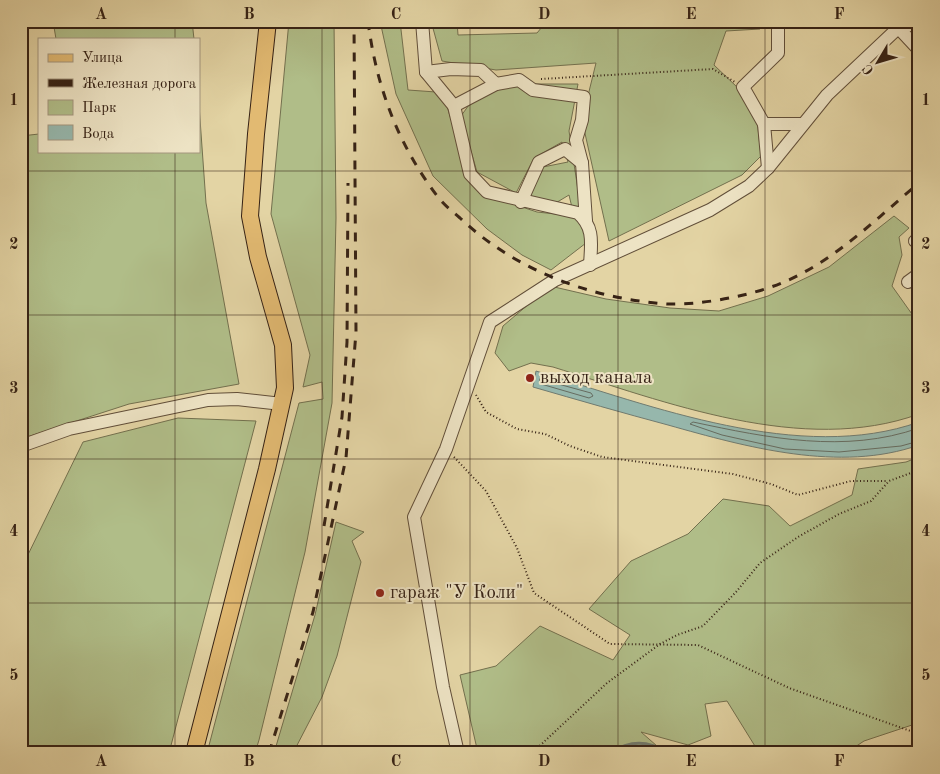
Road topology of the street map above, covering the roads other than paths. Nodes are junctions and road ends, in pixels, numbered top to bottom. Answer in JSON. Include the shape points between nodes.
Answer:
{"nodes":[{"id":1,"x":268,"y":21,"type":"edge"},
{"id":2,"x":422,"y":21,"type":"edge"},
{"id":3,"x":778,"y":21,"type":"edge"},
{"id":4,"x":919,"y":22,"type":"edge"},
{"id":5,"x":894,"y":25,"type":"edge"},
{"id":6,"x":919,"y":50,"type":"edge"},
{"id":7,"x":426,"y":72,"type":"junction"},
{"id":8,"x":496,"y":84,"type":"junction"},
{"id":9,"x":454,"y":106,"type":"junction"},
{"id":10,"x":764,"y":124,"type":"junction"},
{"id":11,"x":803,"y":124,"type":"junction"},
{"id":12,"x":582,"y":163,"type":"junction"},
{"id":13,"x":768,"y":168,"type":"junction"},
{"id":14,"x":520,"y":202,"type":"junction"},
{"id":15,"x":586,"y":221,"type":"junction"},
{"id":16,"x":590,"y":265,"type":"junction"},
{"id":17,"x":282,"y":404,"type":"junction"},
{"id":18,"x":21,"y":446,"type":"edge"},
{"id":19,"x":194,"y":753,"type":"edge"},
{"id":20,"x":458,"y":753,"type":"edge"}],
"edges":[{"from":1,"to":17,"type":"main road","via":[[250,216],[258,257],[284,345]]},
{"from":2,"to":7,"type":"street"},
{"from":3,"to":10,"type":"street","via":[[778,53],[743,87]]},
{"from":4,"to":5,"type":"street"},
{"from":5,"to":6,"type":"street"},
{"from":5,"to":11,"type":"street","via":[[826,95]]},
{"from":7,"to":8,"type":"street","via":[[481,70]]},
{"from":7,"to":9,"type":"street"},
{"from":8,"to":9,"type":"street"},
{"from":8,"to":12,"type":"street","via":[[519,80],[533,90],[584,97],[576,140]]},
{"from":9,"to":14,"type":"street","via":[[470,174],[487,192]]},
{"from":10,"to":11,"type":"street"},
{"from":10,"to":13,"type":"street"},
{"from":11,"to":13,"type":"street"},
{"from":12,"to":14,"type":"street","via":[[564,149],[540,162]]},
{"from":12,"to":15,"type":"street"},
{"from":13,"to":16,"type":"street","via":[[749,186],[710,210]]},
{"from":14,"to":15,"type":"street","via":[[578,213]]},
{"from":15,"to":16,"type":"street","via":[[591,236]]},
{"from":16,"to":20,"type":"street","via":[[555,280],[490,322],[446,449],[414,517],[443,687]]},
{"from":17,"to":18,"type":"street","via":[[237,399],[208,400],[69,429]]},
{"from":17,"to":19,"type":"main road"}]}
